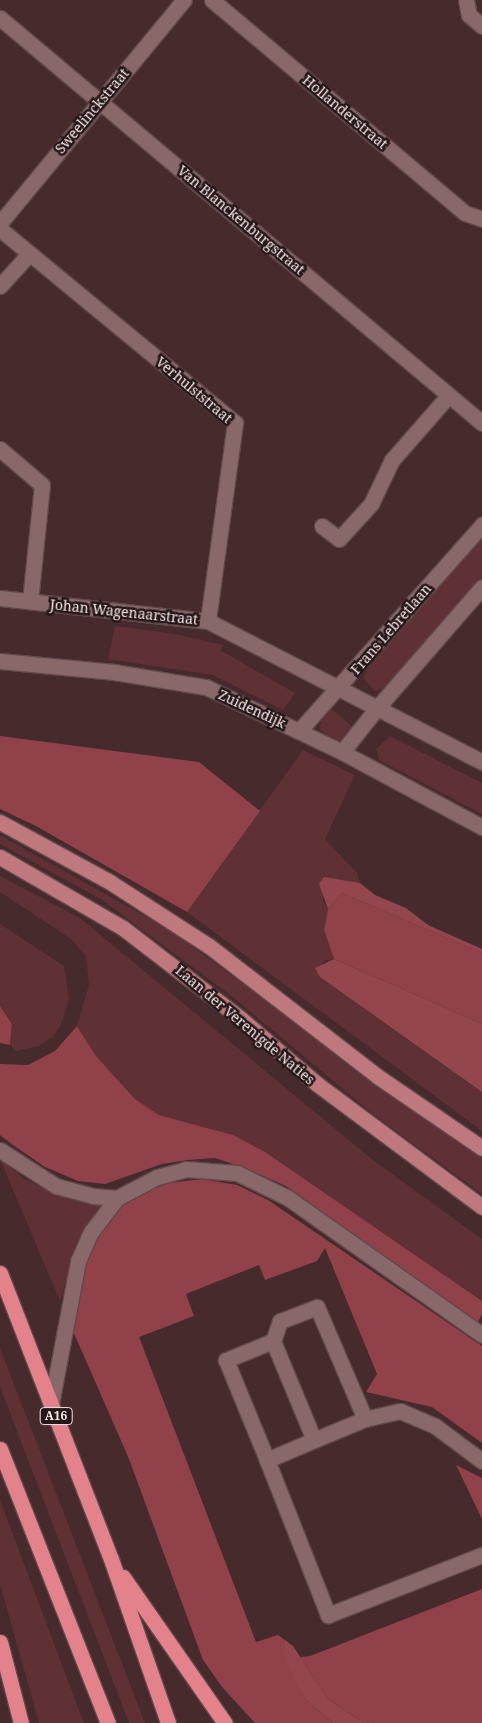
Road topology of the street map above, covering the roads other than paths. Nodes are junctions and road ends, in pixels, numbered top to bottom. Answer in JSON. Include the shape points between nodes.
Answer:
{"nodes":[{"id":1,"x":184,"y":0,"type":"edge"},
{"id":2,"x":212,"y":0,"type":"edge"},
{"id":3,"x":466,"y":0,"type":"edge"},
{"id":4,"x":0,"y":18,"type":"edge"},
{"id":5,"x":482,"y":26,"type":"edge"},
{"id":6,"x":100,"y":102,"type":"junction"},
{"id":7,"x":482,"y":219,"type":"edge"},
{"id":8,"x":0,"y":223,"type":"edge"},
{"id":9,"x":0,"y":229,"type":"edge"},
{"id":10,"x":29,"y":254,"type":"junction"},
{"id":11,"x":0,"y":286,"type":"edge"},
{"id":12,"x":449,"y":395,"type":"junction"},
{"id":13,"x":482,"y":423,"type":"edge"},
{"id":14,"x":0,"y":449,"type":"edge"},
{"id":15,"x":322,"y":526,"type":"dead end"},
{"id":16,"x":482,"y":526,"type":"edge"},
{"id":17,"x":482,"y":587,"type":"edge"},
{"id":18,"x":0,"y":598,"type":"edge"},
{"id":19,"x":30,"y":601,"type":"junction"},
{"id":20,"x":208,"y":621,"type":"junction"},
{"id":21,"x":0,"y":661,"type":"edge"},
{"id":22,"x":338,"y":689,"type":"junction"},
{"id":23,"x":377,"y":708,"type":"junction"},
{"id":24,"x":299,"y":731,"type":"junction"},
{"id":25,"x":342,"y":752,"type":"junction"},
{"id":26,"x":482,"y":762,"type":"edge"},
{"id":27,"x":0,"y":822,"type":"edge"},
{"id":28,"x":482,"y":827,"type":"edge"},
{"id":29,"x":0,"y":857,"type":"edge"},
{"id":30,"x":482,"y":1148,"type":"edge"},
{"id":31,"x":0,"y":1150,"type":"edge"},
{"id":32,"x":118,"y":1198,"type":"junction"},
{"id":33,"x":480,"y":1207,"type":"edge"},
{"id":34,"x":0,"y":1273,"type":"edge"},
{"id":35,"x":482,"y":1335,"type":"edge"},
{"id":36,"x":273,"y":1341,"type":"junction"},
{"id":37,"x":52,"y":1404,"type":"junction"},
{"id":38,"x":365,"y":1419,"type":"junction"},
{"id":39,"x":314,"y":1440,"type":"junction"},
{"id":40,"x":0,"y":1449,"type":"edge"},
{"id":41,"x":267,"y":1460,"type":"junction"},
{"id":42,"x":482,"y":1460,"type":"edge"},
{"id":43,"x":482,"y":1555,"type":"edge"},
{"id":44,"x":111,"y":1559,"type":"junction"},
{"id":45,"x":0,"y":1642,"type":"edge"},
{"id":46,"x":21,"y":1723,"type":"edge"},
{"id":47,"x":108,"y":1723,"type":"edge"},
{"id":48,"x":168,"y":1723,"type":"edge"},
{"id":49,"x":224,"y":1723,"type":"edge"}],
"edges":[{"from":1,"to":6,"type":"street","name":"Sweelinckstraat"},
{"from":2,"to":7,"type":"street","name":"Hollanderstraat","via":[[466,213]]},
{"from":3,"to":5,"type":"street","via":[[469,15]]},
{"from":4,"to":6,"type":"street","name":"Van Blanckenburgstraat"},
{"from":6,"to":8,"type":"street","name":"Sweelinckstraat"},
{"from":6,"to":12,"type":"street","name":"Van Blanckenburgstraat"},
{"from":9,"to":10,"type":"street","name":"Verhulststraat"},
{"from":10,"to":11,"type":"street"},
{"from":10,"to":20,"type":"street","name":"Verhulststraat","via":[[235,422]]},
{"from":12,"to":13,"type":"street","name":"Van Blanckenburgstraat"},
{"from":12,"to":15,"type":"street","via":[[392,460],[371,504],[339,540]]},
{"from":14,"to":19,"type":"street","via":[[42,485]]},
{"from":16,"to":22,"type":"street","name":"Frans Lebretlaan"},
{"from":17,"to":23,"type":"street"},
{"from":18,"to":19,"type":"street","name":"Johan Wagenaarstraat"},
{"from":19,"to":20,"type":"street","name":"Johan Wagenaarstraat"},
{"from":20,"to":22,"type":"street","name":"Johan Wagenaarstraat","via":[[256,642]]},
{"from":21,"to":24,"type":"street","name":"Zuidendijk","via":[[114,672],[206,687]]},
{"from":22,"to":23,"type":"street","name":"Johan Wagenaarstraat"},
{"from":22,"to":24,"type":"street","name":"Frans Lebretlaan"},
{"from":23,"to":25,"type":"street"},
{"from":23,"to":26,"type":"street"},
{"from":24,"to":25,"type":"street","name":"Zuidendijk"},
{"from":25,"to":28,"type":"street","name":"Zuidendijk"},
{"from":27,"to":30,"type":"main road","via":[[110,882],[209,946],[377,1076]]},
{"from":29,"to":33,"type":"main road","name":"Laan der Verenigde Naties","via":[[123,928],[241,1019],[324,1090]]},
{"from":31,"to":32,"type":"street","via":[[56,1186]]},
{"from":32,"to":35,"type":"street","via":[[172,1172],[200,1169],[237,1173],[288,1198]]},
{"from":32,"to":37,"type":"street","via":[[91,1232],[78,1261]]},
{"from":34,"to":37,"type":"highway","number":"A16"},
{"from":36,"to":38,"type":"street","via":[[280,1321],[317,1307]]},
{"from":36,"to":39,"type":"street"},
{"from":36,"to":41,"type":"street","via":[[226,1360]]},
{"from":37,"to":44,"type":"highway","number":"A16"},
{"from":38,"to":39,"type":"street"},
{"from":38,"to":42,"type":"street","via":[[400,1411],[435,1426]]},
{"from":39,"to":41,"type":"street"},
{"from":40,"to":47,"type":"highway"},
{"from":41,"to":43,"type":"street","via":[[328,1615]]},
{"from":44,"to":48,"type":"highway","number":"A16"},
{"from":44,"to":49,"type":"highway","number":"A16"},
{"from":45,"to":46,"type":"highway"}]}
